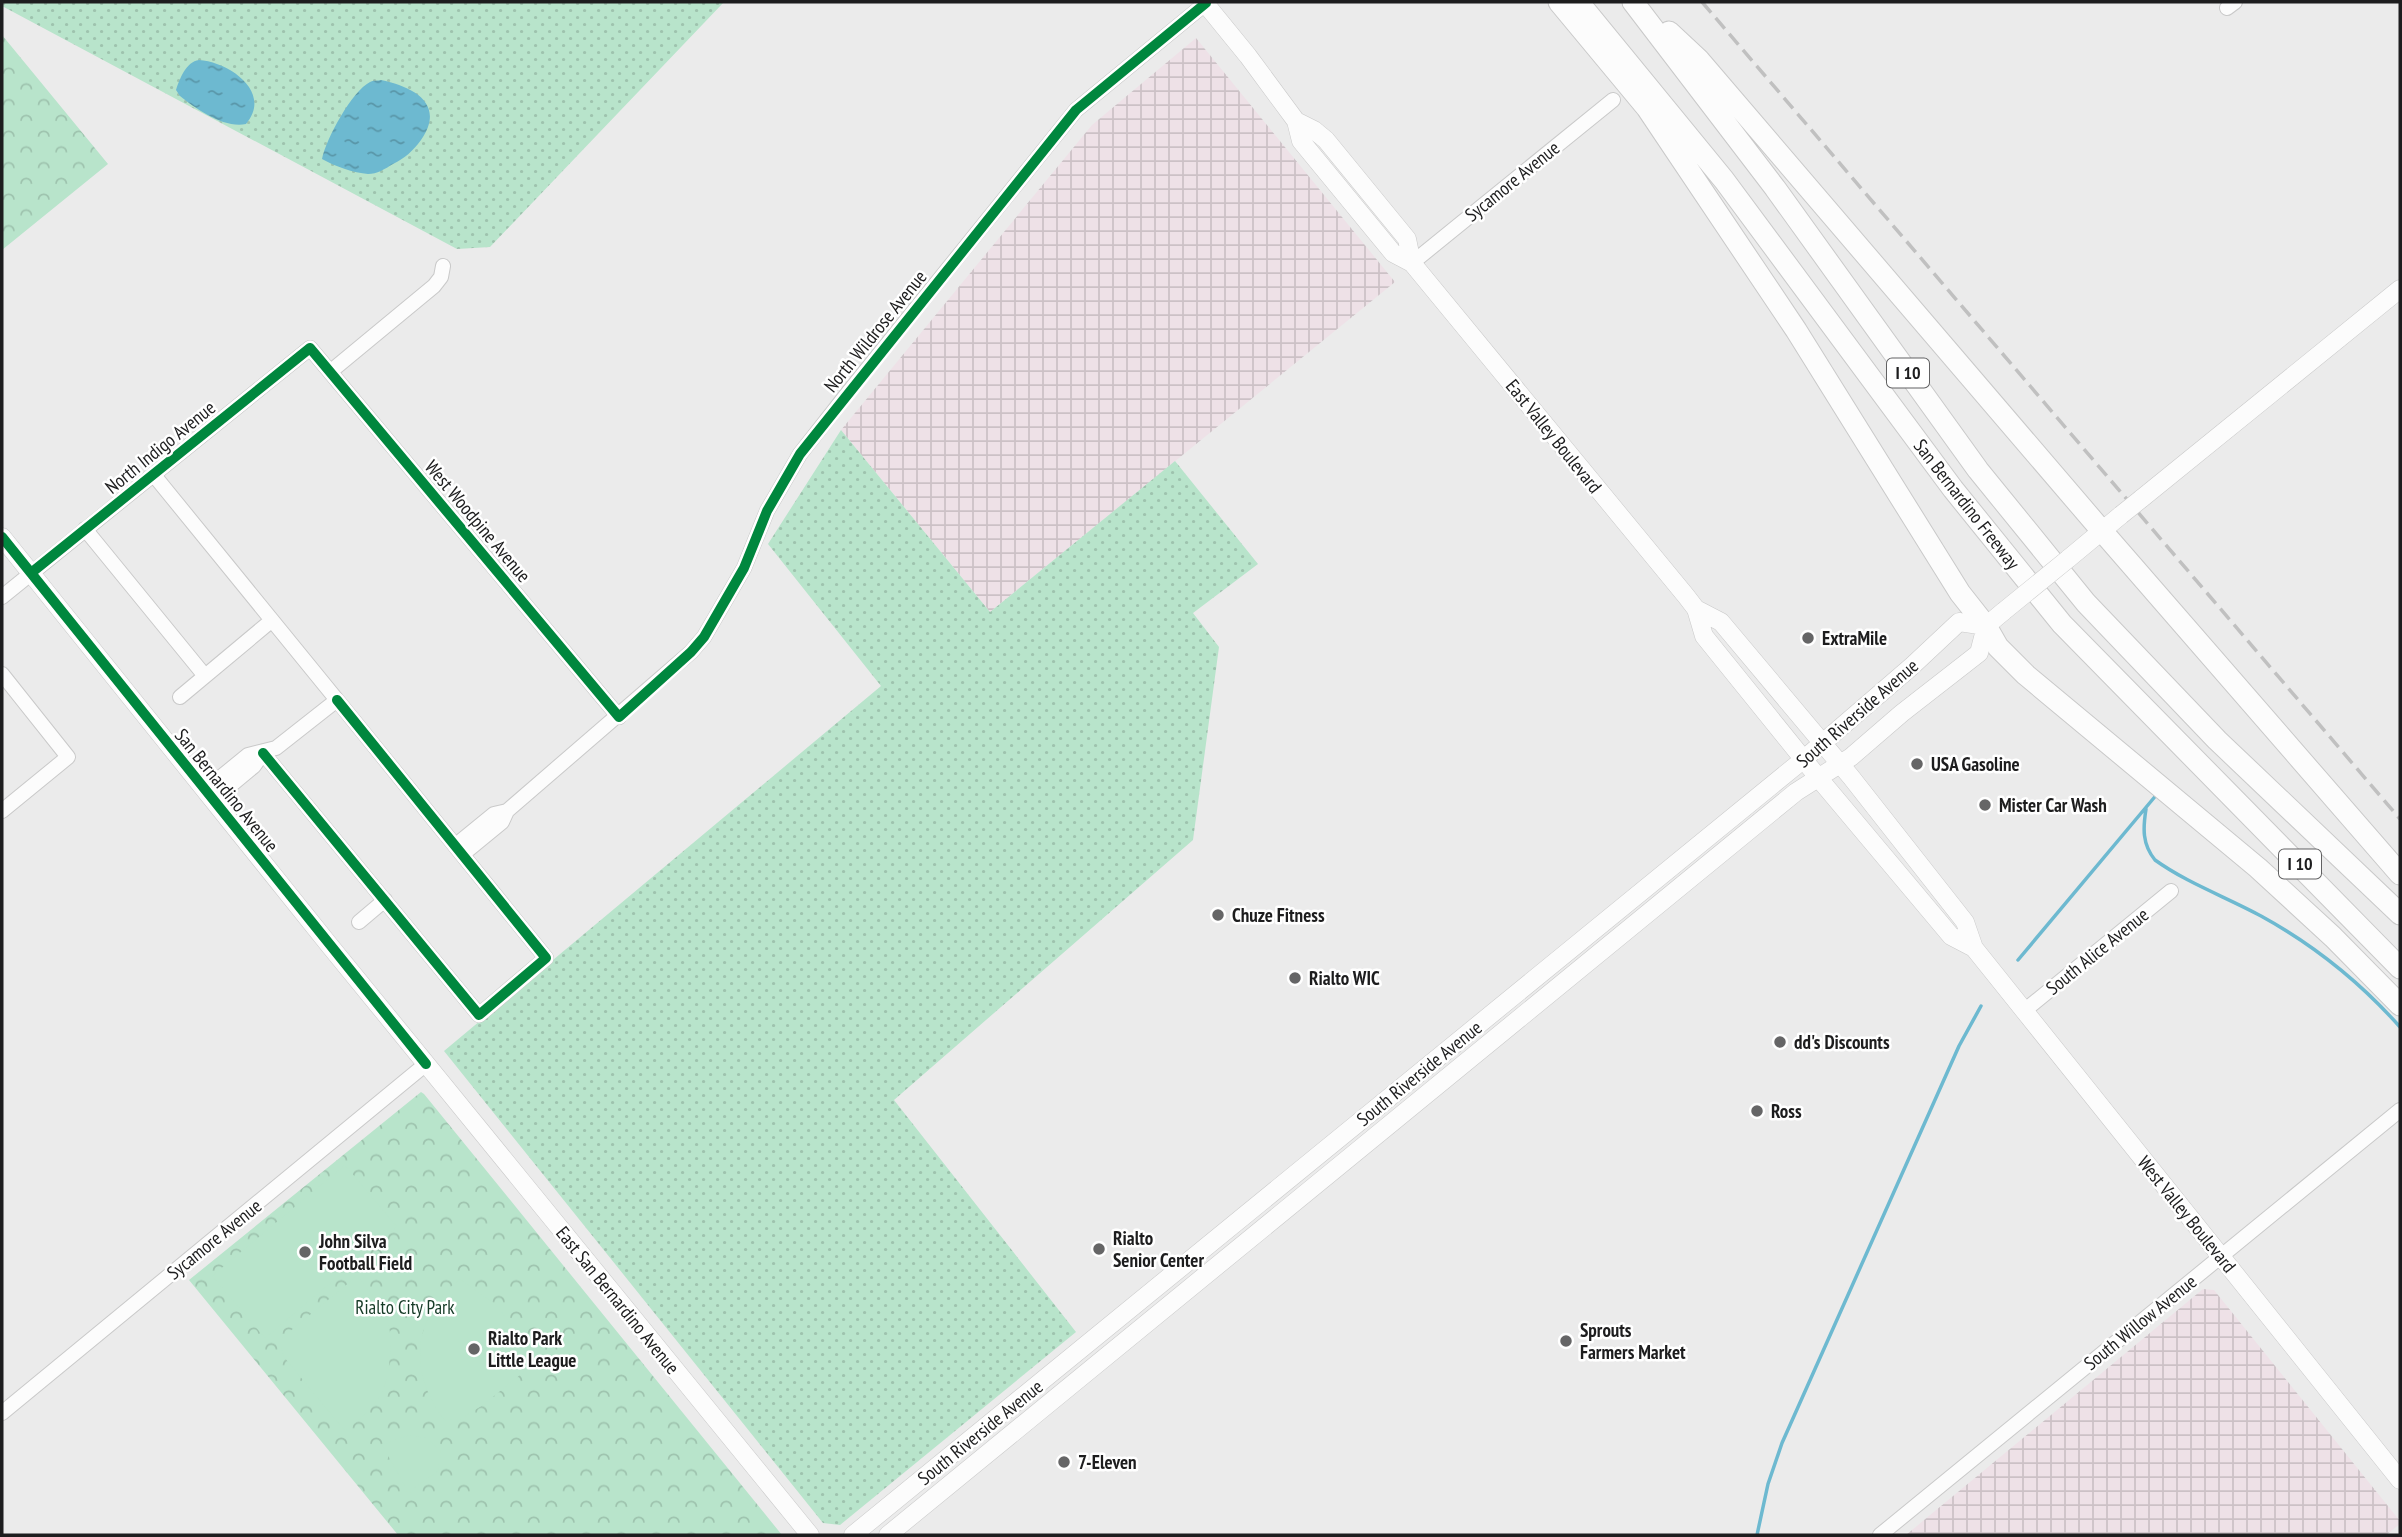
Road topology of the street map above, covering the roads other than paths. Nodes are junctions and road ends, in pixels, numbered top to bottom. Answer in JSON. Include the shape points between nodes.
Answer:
{"nodes":[{"id":1,"x":1559,"y":2,"type":"edge"},
{"id":2,"x":1578,"y":2,"type":"edge"},
{"id":3,"x":1635,"y":2,"type":"edge"},
{"id":4,"x":1205,"y":3,"type":"edge"},
{"id":5,"x":1613,"y":100,"type":"dead end"},
{"id":6,"x":1412,"y":262,"type":"junction"},
{"id":7,"x":443,"y":266,"type":"dead end"},
{"id":8,"x":2400,"y":289,"type":"edge"},
{"id":9,"x":310,"y":348,"type":"joint"},
{"id":10,"x":331,"y":372,"type":"junction"},
{"id":11,"x":153,"y":474,"type":"junction"},
{"id":12,"x":85,"y":529,"type":"junction"},
{"id":13,"x":2,"y":537,"type":"edge"},
{"id":14,"x":2095,"y":537,"type":"junction"},
{"id":15,"x":31,"y":573,"type":"junction"},
{"id":16,"x":2,"y":597,"type":"edge"},
{"id":17,"x":1696,"y":609,"type":"junction"},
{"id":18,"x":271,"y":621,"type":"junction"},
{"id":19,"x":1986,"y":626,"type":"junction"},
{"id":20,"x":2,"y":674,"type":"edge"},
{"id":21,"x":205,"y":676,"type":"junction"},
{"id":22,"x":180,"y":697,"type":"dead end"},
{"id":23,"x":337,"y":700,"type":"junction"},
{"id":24,"x":619,"y":717,"type":"junction"},
{"id":25,"x":263,"y":753,"type":"junction"},
{"id":26,"x":1830,"y":753,"type":"junction"},
{"id":27,"x":1810,"y":768,"type":"junction"},
{"id":28,"x":209,"y":795,"type":"junction"},
{"id":29,"x":2,"y":811,"type":"edge"},
{"id":30,"x":459,"y":849,"type":"junction"},
{"id":31,"x":2400,"y":874,"type":"edge"},
{"id":32,"x":2171,"y":891,"type":"dead end"},
{"id":33,"x":385,"y":900,"type":"junction"},
{"id":34,"x":2400,"y":914,"type":"edge"},
{"id":35,"x":359,"y":922,"type":"dead end"},
{"id":36,"x":1974,"y":948,"type":"junction"},
{"id":37,"x":2400,"y":968,"type":"edge"},
{"id":38,"x":2400,"y":1005,"type":"edge"},
{"id":39,"x":2024,"y":1011,"type":"junction"},
{"id":40,"x":426,"y":1065,"type":"junction"},
{"id":41,"x":2400,"y":1110,"type":"edge"},
{"id":42,"x":1365,"y":1117,"type":"junction"},
{"id":43,"x":1324,"y":1179,"type":"junction"},
{"id":44,"x":2221,"y":1255,"type":"junction"},
{"id":45,"x":2,"y":1413,"type":"edge"},
{"id":46,"x":2400,"y":1480,"type":"edge"},
{"id":47,"x":810,"y":1535,"type":"edge"},
{"id":48,"x":853,"y":1535,"type":"edge"},
{"id":49,"x":888,"y":1535,"type":"edge"},
{"id":50,"x":1880,"y":1535,"type":"edge"}],
"edges":[{"from":1,"to":19,"type":"highway","via":[[1647,108],[1796,330],[1960,593]]},
{"from":2,"to":37,"type":"highway","name":"San Bernardino Freeway","number":"I 10","via":[[1724,180],[1953,489],[2062,624]]},
{"from":3,"to":14,"type":"highway","via":[[1699,60]]},
{"from":3,"to":34,"type":"highway","name":"San Bernardino Freeway","number":"I 10","via":[[1978,470],[2086,603],[2210,734]]},
{"from":4,"to":6,"type":"main road","via":[[1296,121],[1326,140],[1407,239]]},
{"from":4,"to":24,"type":"street","name":"North Wildrose Avenue","via":[[1069,118],[800,454],[704,637]]},
{"from":5,"to":6,"type":"street","name":"Sycamore Avenue"},
{"from":6,"to":17,"type":"main road","name":"East Valley Boulevard"},
{"from":7,"to":10,"type":"street","via":[[434,286]]},
{"from":8,"to":14,"type":"main road","name":"South Riverside Avenue","bridge":true},
{"from":9,"to":10,"type":"street","name":"West Woodpine Avenue"},
{"from":9,"to":11,"type":"street","name":"North Indigo Avenue"},
{"from":10,"to":24,"type":"street","name":"West Woodpine Avenue"},
{"from":11,"to":12,"type":"street","name":"North Indigo Avenue"},
{"from":11,"to":18,"type":"street"},
{"from":12,"to":15,"type":"street","name":"North Indigo Avenue"},
{"from":12,"to":21,"type":"street"},
{"from":13,"to":15,"type":"main road","name":"San Bernardino Avenue"},
{"from":14,"to":19,"type":"main road","name":"South Riverside Avenue","bridge":true},
{"from":14,"to":31,"type":"highway"},
{"from":15,"to":16,"type":"street","name":"North Indigo Avenue"},
{"from":15,"to":28,"type":"main road","name":"San Bernardino Avenue"},
{"from":17,"to":26,"type":"main road","name":"East Valley Boulevard","via":[[1721,622]]},
{"from":17,"to":27,"type":"main road","name":"East Valley Boulevard","via":[[1704,636]]},
{"from":18,"to":21,"type":"street"},
{"from":18,"to":23,"type":"street"},
{"from":19,"to":26,"type":"main road","name":"South Riverside Avenue","via":[[1959,622]]},
{"from":19,"to":26,"type":"main road","name":"South Riverside Avenue","via":[[1979,653],[1851,757]]},
{"from":19,"to":38,"type":"highway","via":[[1998,647],[2026,675],[2258,868]]},
{"from":20,"to":29,"type":"street","via":[[68,757]]},
{"from":21,"to":22,"type":"street"},
{"from":23,"to":25,"type":"street","via":[[287,741]]},
{"from":23,"to":30,"type":"street"},
{"from":24,"to":30,"type":"street","name":"North Wildrose Avenue","via":[[507,811],[495,814]]},
{"from":25,"to":28,"type":"street","via":[[254,766]]},
{"from":25,"to":33,"type":"street"},
{"from":26,"to":27,"type":"main road","name":"South Riverside Avenue"},
{"from":26,"to":27,"type":"main road","name":"South Riverside Avenue"},
{"from":26,"to":36,"type":"main road","name":"West Valley Boulevard","via":[[1965,922]]},
{"from":27,"to":36,"type":"main road","name":"West Valley Boulevard","via":[[1951,936]]},
{"from":27,"to":42,"type":"main road","name":"South Riverside Avenue"},
{"from":27,"to":43,"type":"main road","name":"South Riverside Avenue"},
{"from":28,"to":40,"type":"main road","name":"San Bernardino Avenue"},
{"from":30,"to":33,"type":"street","via":[[546,958],[479,1014]]},
{"from":32,"to":39,"type":"street","name":"South Alice Avenue"},
{"from":33,"to":35,"type":"street"},
{"from":36,"to":39,"type":"main road","name":"West Valley Boulevard"},
{"from":39,"to":44,"type":"main road","name":"West Valley Boulevard"},
{"from":40,"to":45,"type":"street","name":"Sycamore Avenue"},
{"from":40,"to":47,"type":"main road","name":"East San Bernardino Avenue"},
{"from":41,"to":44,"type":"street","name":"South Willow Avenue"},
{"from":42,"to":43,"type":"main road","via":[[1360,1133],[1326,1164]]},
{"from":42,"to":48,"type":"main road","name":"South Riverside Avenue"},
{"from":43,"to":49,"type":"main road","name":"South Riverside Avenue"},
{"from":44,"to":46,"type":"main road","name":"West Valley Boulevard"},
{"from":44,"to":50,"type":"street","name":"South Willow Avenue"}]}
